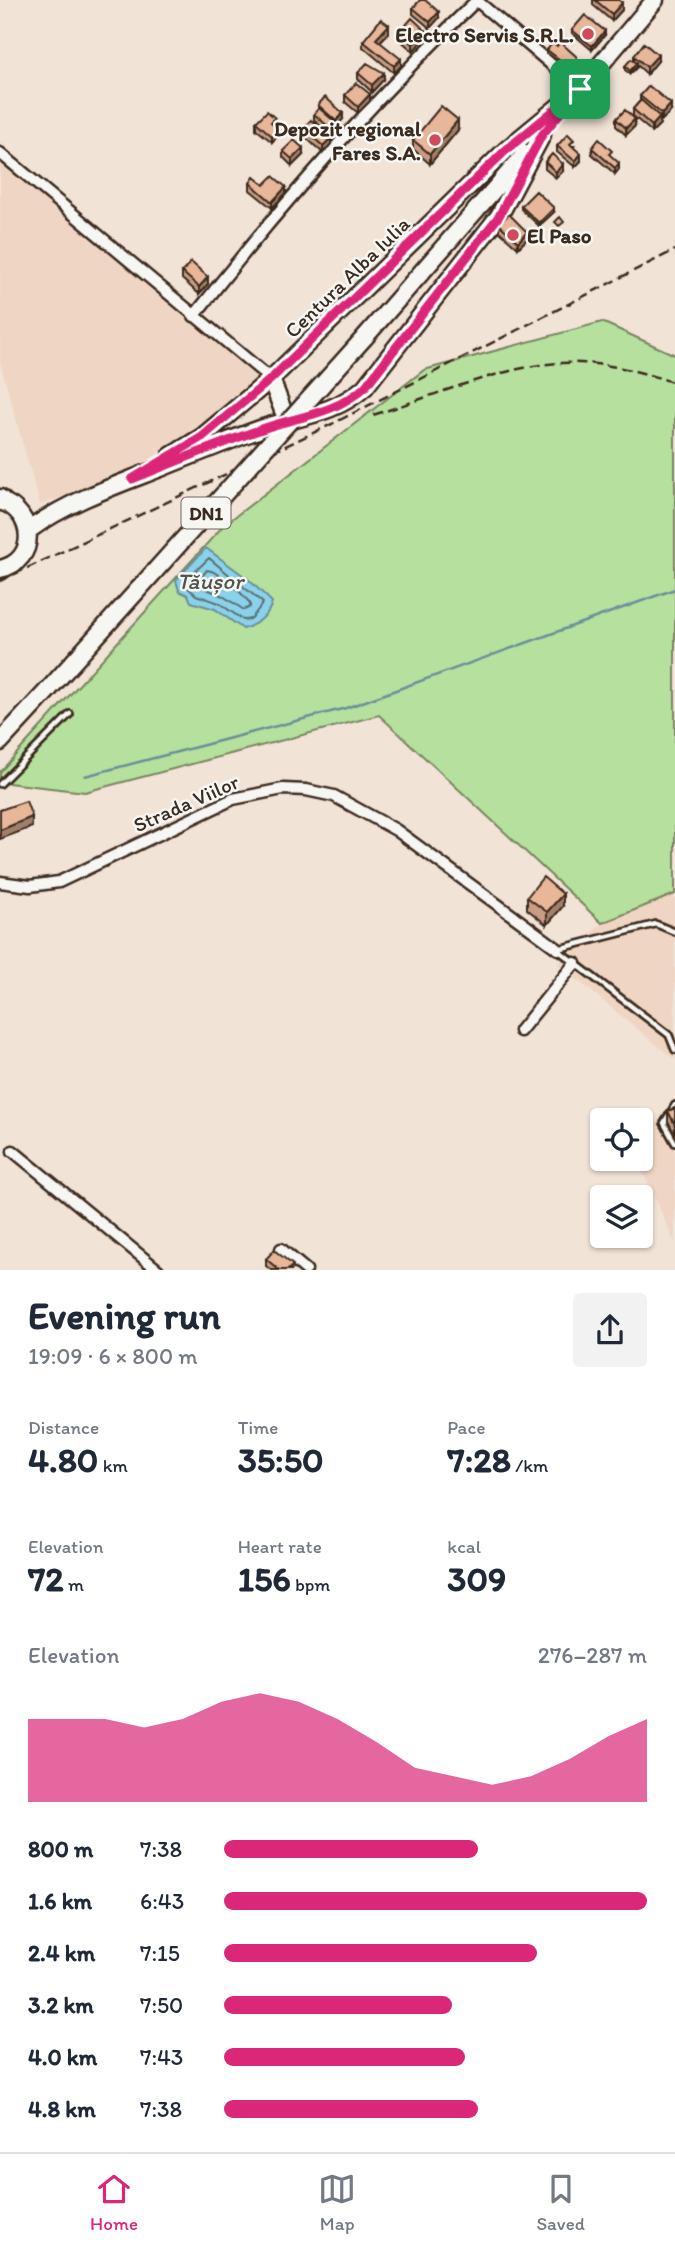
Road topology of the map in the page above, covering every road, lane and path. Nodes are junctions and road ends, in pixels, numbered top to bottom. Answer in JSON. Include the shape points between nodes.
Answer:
{"nodes":[{"id":1,"x":477,"y":0,"type":"edge"},
{"id":2,"x":656,"y":0,"type":"edge"},
{"id":3,"x":580,"y":89,"type":"junction"},
{"id":4,"x":542,"y":135,"type":"junction"},
{"id":5,"x":2,"y":155,"type":"edge"},
{"id":6,"x":194,"y":316,"type":"junction"},
{"id":7,"x":271,"y":379,"type":"junction"},
{"id":8,"x":287,"y":421,"type":"junction"},
{"id":9,"x":132,"y":479,"type":"junction"},
{"id":10,"x":1,"y":500,"type":"edge"},
{"id":11,"x":81,"y":500,"type":"junction"},
{"id":12,"x":19,"y":511,"type":"junction"},
{"id":13,"x":29,"y":530,"type":"junction"},
{"id":14,"x":0,"y":569,"type":"edge"},
{"id":15,"x":70,"y":714,"type":"dead end"},
{"id":16,"x":0,"y":743,"type":"edge"},
{"id":17,"x":0,"y":784,"type":"edge"},
{"id":18,"x":0,"y":882,"type":"edge"},
{"id":19,"x":675,"y":932,"type":"edge"},
{"id":20,"x":558,"y":949,"type":"junction"},
{"id":21,"x":575,"y":963,"type":"junction"},
{"id":22,"x":520,"y":1031,"type":"dead end"},
{"id":23,"x":672,"y":1035,"type":"edge"},
{"id":24,"x":675,"y":1050,"type":"edge"},
{"id":25,"x":675,"y":1105,"type":"edge"},
{"id":26,"x":675,"y":1143,"type":"edge"},
{"id":27,"x":13,"y":1151,"type":"dead end"},
{"id":28,"x":281,"y":1249,"type":"dead end"},
{"id":29,"x":158,"y":1270,"type":"edge"},
{"id":30,"x":306,"y":1270,"type":"edge"}],
"edges":[{"from":1,"to":3,"type":"street"},
{"from":1,"to":6,"type":"street","via":[[253,241]]},
{"from":2,"to":3,"type":"main road","number":"DN1"},
{"from":3,"to":4,"type":"main road","number":"DN1"},
{"from":3,"to":7,"type":"main road","name":"Centura Alba Iulia","via":[[506,150]]},
{"from":4,"to":8,"type":"main road","name":"Centura Alba Iulia","via":[[499,216],[365,387],[329,411]]},
{"from":4,"to":16,"type":"main road","number":"DN1","bridge":true},
{"from":5,"to":6,"type":"street"},
{"from":6,"to":7,"type":"street"},
{"from":7,"to":8,"type":"main road"},
{"from":7,"to":9,"type":"main road","name":"Centura Alba Iulia","via":[[202,437]]},
{"from":8,"to":9,"type":"main road","name":"Centura Alba Iulia"},
{"from":9,"to":11,"type":"main road","name":"Centura Alba Iulia"},
{"from":10,"to":12,"type":"main road"},
{"from":11,"to":12,"type":"main road","name":"Centura Alba Iulia"},
{"from":11,"to":13,"type":"main road","name":"Centura Alba Iulia"},
{"from":12,"to":13,"type":"main road"},
{"from":13,"to":14,"type":"main road","via":[[24,553],[17,562]]},
{"from":15,"to":17,"type":"lane"},
{"from":18,"to":20,"type":"street","name":"Strada Viilor","via":[[30,887],[60,881],[233,799],[283,789],[306,790],[334,796],[386,824]]},
{"from":19,"to":20,"type":"lane","via":[[656,924]]},
{"from":20,"to":21,"type":"lane"},
{"from":21,"to":22,"type":"street"},
{"from":21,"to":23,"type":"lane"},
{"from":23,"to":24,"type":"lane"},
{"from":25,"to":26,"type":"lane","via":[[664,1123]]},
{"from":27,"to":29,"type":"street"},
{"from":28,"to":30,"type":"street"}]}
